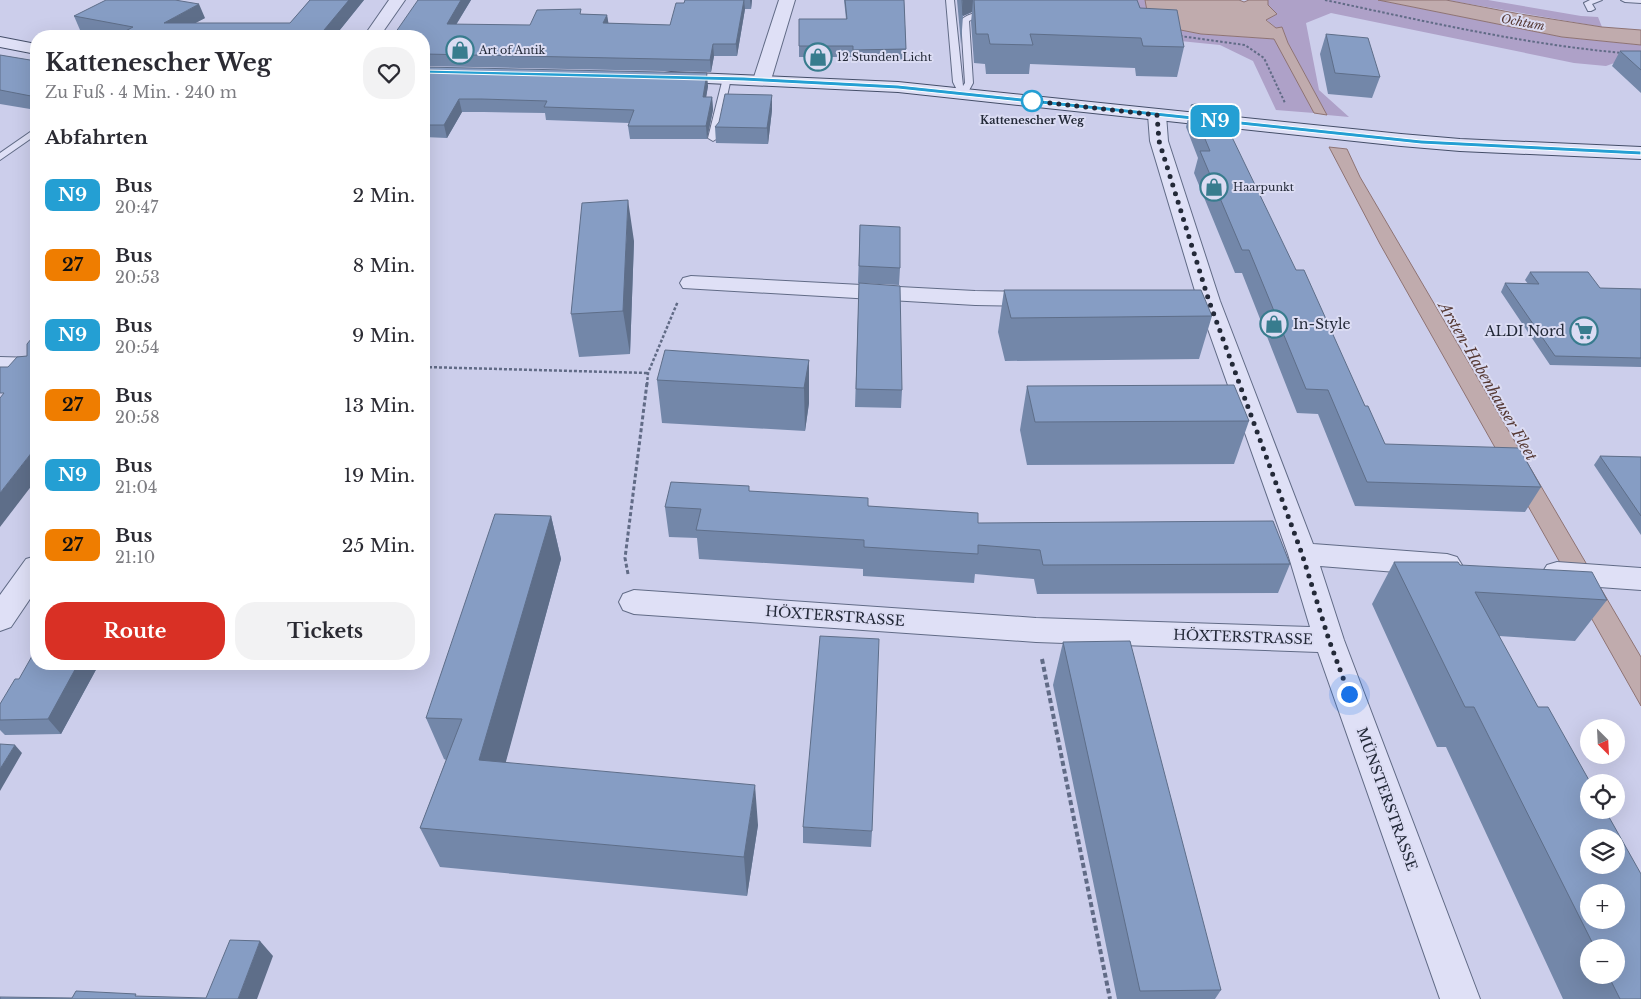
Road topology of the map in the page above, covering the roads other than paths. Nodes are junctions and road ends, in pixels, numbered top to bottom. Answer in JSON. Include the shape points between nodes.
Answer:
{"nodes":[{"id":1,"x":397,"y":0,"type":"edge"},
{"id":2,"x":787,"y":0,"type":"edge"},
{"id":3,"x":950,"y":0,"type":"edge"},
{"id":4,"x":1598,"y":0,"type":"edge"},
{"id":5,"x":1625,"y":0,"type":"edge"},
{"id":6,"x":1641,"y":1,"type":"edge"},
{"id":7,"x":1592,"y":8,"type":"dead end"},
{"id":8,"x":1000,"y":16,"type":"edge"},
{"id":9,"x":376,"y":30,"type":"edge"},
{"id":10,"x":0,"y":42,"type":"edge"},
{"id":11,"x":30,"y":48,"type":"edge"},
{"id":12,"x":650,"y":76,"type":"edge"},
{"id":13,"x":727,"y":78,"type":"junction"},
{"id":14,"x":762,"y":80,"type":"junction"},
{"id":15,"x":963,"y":94,"type":"junction"},
{"id":16,"x":1157,"y":115,"type":"junction"},
{"id":17,"x":30,"y":135,"type":"edge"},
{"id":18,"x":713,"y":138,"type":"dead end"},
{"id":19,"x":1641,"y":153,"type":"edge"},
{"id":20,"x":0,"y":157,"type":"edge"},
{"id":21,"x":691,"y":283,"type":"road end"},
{"id":22,"x":1062,"y":299,"type":"edge"},
{"id":23,"x":0,"y":365,"type":"edge"},
{"id":24,"x":30,"y":365,"type":"edge"},
{"id":25,"x":1302,"y":554,"type":"junction"},
{"id":26,"x":1477,"y":567,"type":"edge"},
{"id":27,"x":1536,"y":572,"type":"edge"},
{"id":28,"x":30,"y":576,"type":"edge"},
{"id":29,"x":1640,"y":579,"type":"edge"},
{"id":30,"x":634,"y":602,"type":"road end"},
{"id":31,"x":0,"y":619,"type":"edge"},
{"id":32,"x":1329,"y":640,"type":"junction"},
{"id":33,"x":1460,"y":999,"type":"edge"}],
"edges":[{"from":1,"to":9,"type":"street"},
{"from":2,"to":14,"type":"street"},
{"from":3,"to":15,"type":"lane","via":[[957,82]]},
{"from":4,"to":7,"type":"lane","via":[[1588,3]]},
{"from":5,"to":6,"type":"lane"},
{"from":8,"to":15,"type":"lane","via":[[974,15],[965,20],[970,83]]},
{"from":10,"to":11,"type":"street"},
{"from":12,"to":13,"type":"street"},
{"from":13,"to":14,"type":"street"},
{"from":13,"to":18,"type":"lane"},
{"from":14,"to":15,"type":"street"},
{"from":15,"to":16,"type":"street"},
{"from":16,"to":19,"type":"street","via":[[1460,145]]},
{"from":16,"to":25,"type":"street","name":"MÜNSTERSTRASSE","via":[[1159,141],[1199,301]]},
{"from":17,"to":20,"type":"lane"},
{"from":21,"to":22,"type":"street","via":[[974,298]]},
{"from":23,"to":24,"type":"street"},
{"from":25,"to":26,"type":"street"},
{"from":25,"to":32,"type":"street","name":"MÜNSTERSTRASSE"},
{"from":27,"to":29,"type":"street"},
{"from":28,"to":31,"type":"street"},
{"from":30,"to":32,"type":"street","name":"HÖXTERSTRASSE","via":[[1036,630]]},
{"from":32,"to":33,"type":"street","name":"MÜNSTERSTRASSE"}]}
